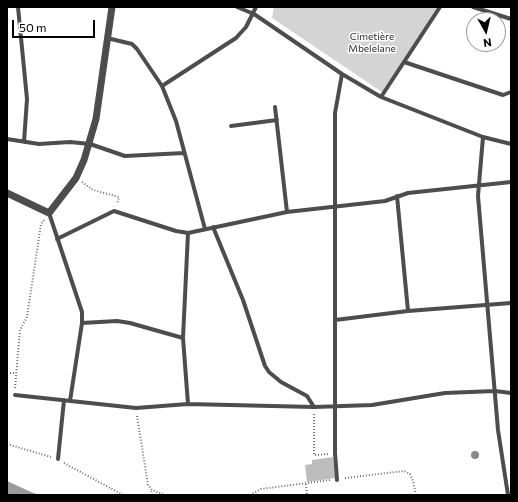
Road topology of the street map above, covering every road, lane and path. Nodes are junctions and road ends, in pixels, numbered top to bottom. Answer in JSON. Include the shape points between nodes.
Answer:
{"nodes":[{"id":1,"x":18,"y":7,"type":"edge"},
{"id":2,"x":112,"y":7,"type":"edge"},
{"id":3,"x":237,"y":7,"type":"edge"},
{"id":4,"x":256,"y":7,"type":"edge"},
{"id":5,"x":440,"y":7,"type":"edge"},
{"id":6,"x":473,"y":7,"type":"edge"},
{"id":7,"x":254,"y":14,"type":"junction"},
{"id":8,"x":511,"y":19,"type":"edge"},
{"id":9,"x":107,"y":38,"type":"junction"},
{"id":10,"x":404,"y":62,"type":"junction"},
{"id":11,"x":342,"y":74,"type":"junction"},
{"id":12,"x":162,"y":86,"type":"junction"},
{"id":13,"x":511,"y":92,"type":"edge"},
{"id":14,"x":381,"y":97,"type":"junction"},
{"id":15,"x":275,"y":107,"type":"dead end"},
{"id":16,"x":277,"y":120,"type":"junction"},
{"id":17,"x":231,"y":126,"type":"dead end"},
{"id":18,"x":483,"y":136,"type":"junction"},
{"id":19,"x":7,"y":139,"type":"edge"},
{"id":20,"x":24,"y":142,"type":"junction"},
{"id":21,"x":90,"y":144,"type":"junction"},
{"id":22,"x":511,"y":144,"type":"edge"},
{"id":23,"x":184,"y":153,"type":"junction"},
{"id":24,"x":76,"y":178,"type":"junction"},
{"id":25,"x":511,"y":182,"type":"edge"},
{"id":26,"x":478,"y":185,"type":"junction"},
{"id":27,"x":7,"y":192,"type":"edge"},
{"id":28,"x":397,"y":196,"type":"junction"},
{"id":29,"x":334,"y":206,"type":"junction"},
{"id":30,"x":114,"y":211,"type":"junction"},
{"id":31,"x":287,"y":212,"type":"junction"},
{"id":32,"x":49,"y":213,"type":"junction"},
{"id":33,"x":213,"y":227,"type":"junction"},
{"id":34,"x":205,"y":229,"type":"junction"},
{"id":35,"x":188,"y":233,"type":"junction"},
{"id":36,"x":57,"y":239,"type":"junction"},
{"id":37,"x":511,"y":303,"type":"edge"},
{"id":38,"x":486,"y":304,"type":"junction"},
{"id":39,"x":408,"y":310,"type":"junction"},
{"id":40,"x":335,"y":320,"type":"junction"},
{"id":41,"x":82,"y":323,"type":"junction"},
{"id":42,"x":183,"y":338,"type":"junction"},
{"id":43,"x":7,"y":373,"type":"edge"},
{"id":44,"x":16,"y":373,"type":"junction"},
{"id":45,"x":495,"y":391,"type":"junction"},
{"id":46,"x":511,"y":393,"type":"edge"},
{"id":47,"x":15,"y":395,"type":"joint"},
{"id":48,"x":64,"y":400,"type":"junction"},
{"id":49,"x":70,"y":401,"type":"junction"},
{"id":50,"x":188,"y":404,"type":"junction"},
{"id":51,"x":335,"y":406,"type":"junction"},
{"id":52,"x":314,"y":407,"type":"junction"},
{"id":53,"x":136,"y":408,"type":"junction"},
{"id":54,"x":7,"y":444,"type":"edge"},
{"id":55,"x":335,"y":453,"type":"junction"},
{"id":56,"x":58,"y":459,"type":"junction"},
{"id":57,"x":337,"y":480,"type":"junction"},
{"id":58,"x":306,"y":484,"type":"junction"},
{"id":59,"x":152,"y":490,"type":"junction"},
{"id":60,"x":123,"y":495,"type":"edge"},
{"id":61,"x":150,"y":495,"type":"edge"},
{"id":62,"x":165,"y":495,"type":"edge"},
{"id":63,"x":250,"y":495,"type":"edge"},
{"id":64,"x":307,"y":495,"type":"edge"},
{"id":65,"x":416,"y":495,"type":"edge"},
{"id":66,"x":508,"y":495,"type":"edge"}],
"edges":[{"from":1,"to":20,"type":"street","via":[[27,99]]},
{"from":2,"to":9,"type":"street"},
{"from":3,"to":7,"type":"street"},
{"from":4,"to":7,"type":"street"},
{"from":5,"to":10,"type":"street"},
{"from":6,"to":8,"type":"street"},
{"from":7,"to":11,"type":"street"},
{"from":7,"to":12,"type":"street","via":[[246,27],[227,45]]},
{"from":9,"to":12,"type":"street","via":[[132,44]]},
{"from":9,"to":21,"type":"street"},
{"from":10,"to":13,"type":"street","via":[[503,95]]},
{"from":10,"to":14,"type":"street"},
{"from":11,"to":14,"type":"street"},
{"from":11,"to":29,"type":"street","via":[[335,113]]},
{"from":12,"to":23,"type":"street","via":[[176,121]]},
{"from":14,"to":18,"type":"street"},
{"from":15,"to":16,"type":"street"},
{"from":16,"to":17,"type":"street"},
{"from":16,"to":31,"type":"street"},
{"from":18,"to":22,"type":"street"},
{"from":18,"to":26,"type":"street"},
{"from":19,"to":20,"type":"street"},
{"from":20,"to":21,"type":"street"},
{"from":21,"to":23,"type":"street","via":[[125,156]]},
{"from":21,"to":24,"type":"street"},
{"from":23,"to":34,"type":"street"},
{"from":24,"to":30,"type":"path","via":[[93,190],[119,197]]},
{"from":24,"to":32,"type":"street"},
{"from":25,"to":26,"type":"street"},
{"from":26,"to":28,"type":"street"},
{"from":26,"to":38,"type":"street"},
{"from":27,"to":32,"type":"street"},
{"from":28,"to":29,"type":"street","via":[[385,201]]},
{"from":28,"to":39,"type":"street"},
{"from":29,"to":31,"type":"street"},
{"from":29,"to":40,"type":"street"},
{"from":30,"to":35,"type":"street"},
{"from":30,"to":36,"type":"street"},
{"from":31,"to":33,"type":"street"},
{"from":32,"to":36,"type":"street"},
{"from":32,"to":44,"type":"path","via":[[41,224],[27,317],[20,330]]},
{"from":33,"to":34,"type":"street"},
{"from":33,"to":52,"type":"street","via":[[265,366],[281,382],[307,396]]},
{"from":34,"to":35,"type":"street"},
{"from":35,"to":42,"type":"street"},
{"from":36,"to":41,"type":"street","via":[[80,303]]},
{"from":37,"to":38,"type":"street"},
{"from":38,"to":39,"type":"street"},
{"from":38,"to":45,"type":"street"},
{"from":39,"to":40,"type":"street"},
{"from":40,"to":51,"type":"street"},
{"from":41,"to":42,"type":"street","via":[[130,322]]},
{"from":41,"to":49,"type":"street"},
{"from":42,"to":50,"type":"street"},
{"from":43,"to":44,"type":"path"},
{"from":44,"to":47,"type":"path"},
{"from":45,"to":46,"type":"street"},
{"from":45,"to":51,"type":"street","via":[[445,393],[372,405]]},
{"from":45,"to":66,"type":"street"},
{"from":47,"to":48,"type":"street"},
{"from":48,"to":49,"type":"street"},
{"from":48,"to":56,"type":"street"},
{"from":49,"to":53,"type":"street"},
{"from":50,"to":52,"type":"street"},
{"from":50,"to":53,"type":"street"},
{"from":51,"to":52,"type":"street"},
{"from":51,"to":55,"type":"street"},
{"from":52,"to":55,"type":"path","via":[[314,455]]},
{"from":53,"to":59,"type":"path","via":[[145,475]]},
{"from":54,"to":56,"type":"path"},
{"from":55,"to":57,"type":"street"},
{"from":56,"to":60,"type":"path"},
{"from":57,"to":58,"type":"path"},
{"from":57,"to":65,"type":"path","via":[[404,471],[410,474]]},
{"from":58,"to":63,"type":"path","via":[[261,489]]},
{"from":58,"to":64,"type":"path"},
{"from":59,"to":61,"type":"path"},
{"from":59,"to":62,"type":"path"}]}
